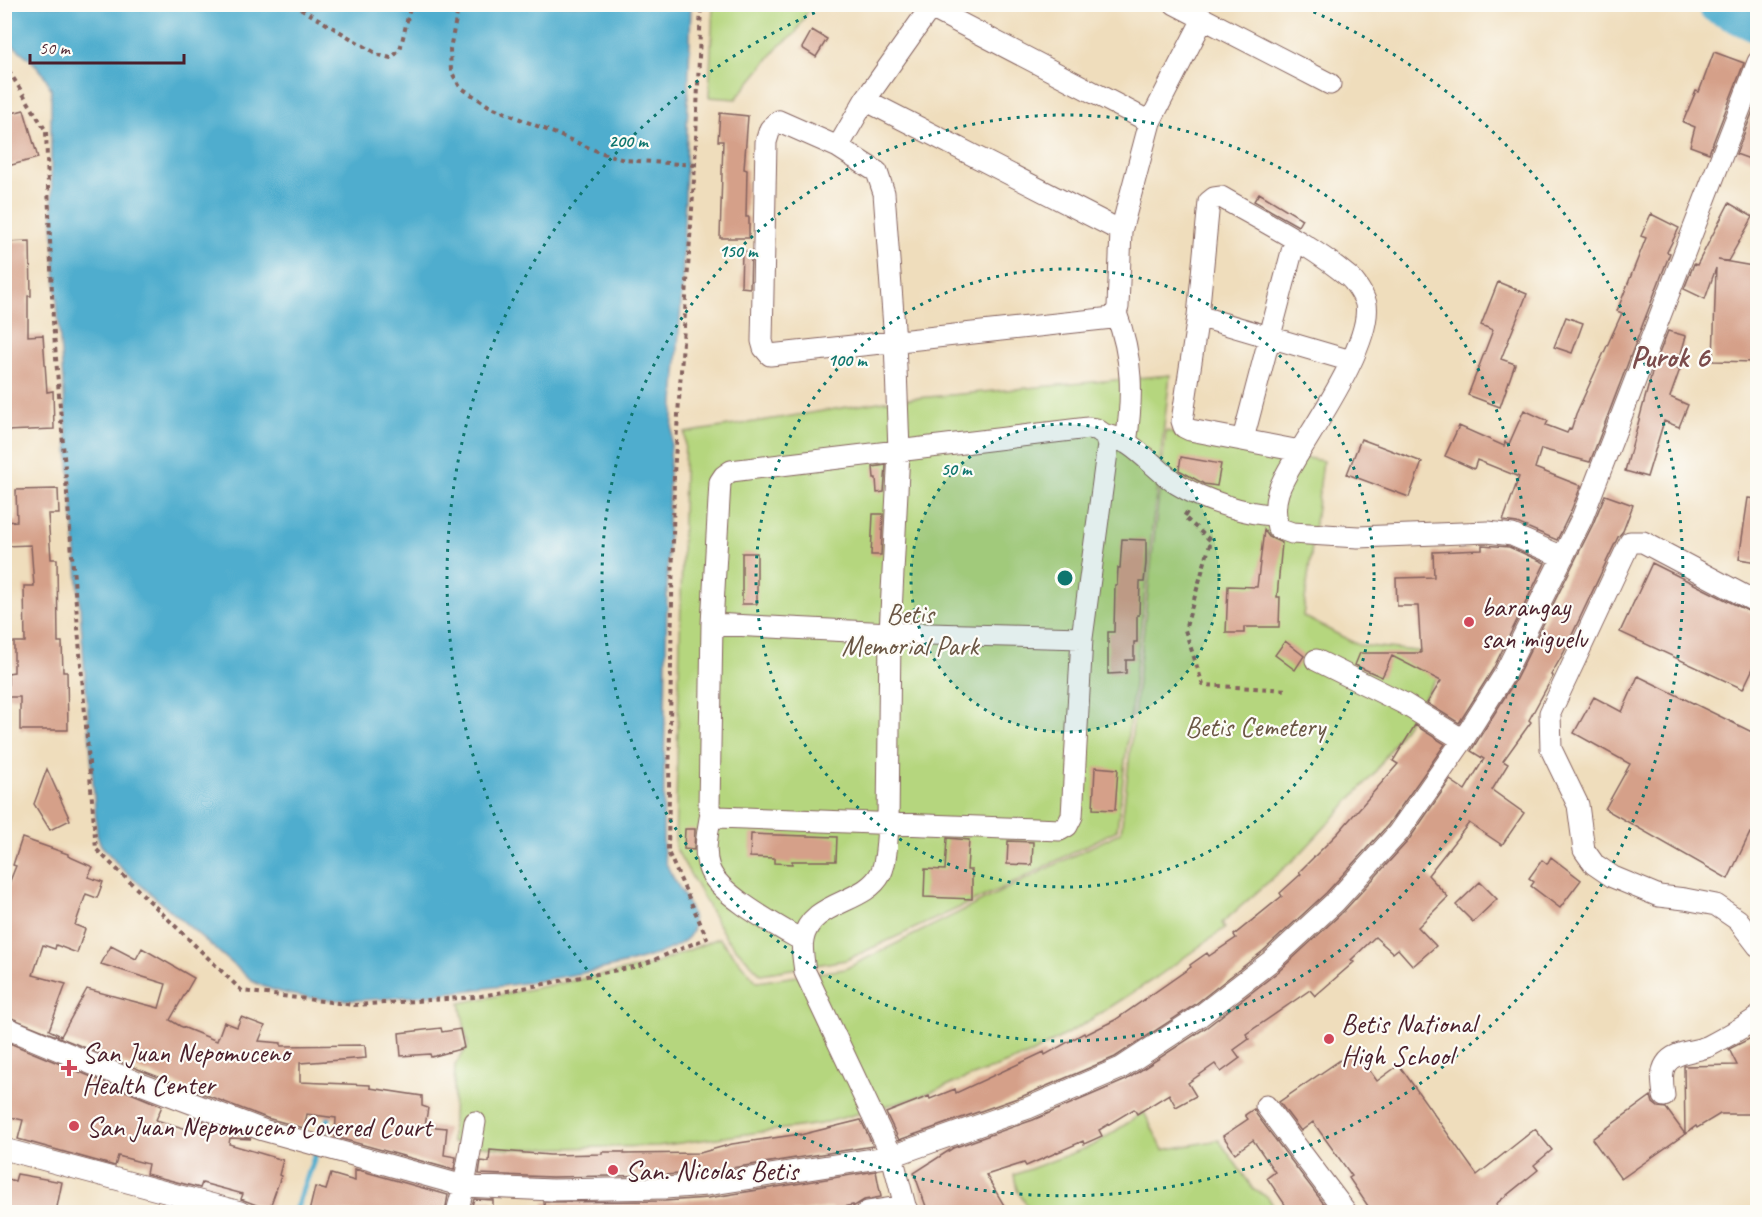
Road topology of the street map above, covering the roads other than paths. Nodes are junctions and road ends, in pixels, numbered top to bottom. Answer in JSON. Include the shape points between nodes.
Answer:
{"nodes":[{"id":1,"x":1175,"y":4,"type":"edge"},
{"id":2,"x":932,"y":6,"type":"edge"},
{"id":3,"x":1203,"y":19,"type":"junction"},
{"id":4,"x":1758,"y":62,"type":"edge"},
{"id":5,"x":1330,"y":84,"type":"dead end"},
{"id":6,"x":865,"y":100,"type":"junction"},
{"id":7,"x":1150,"y":122,"type":"junction"},
{"id":8,"x":838,"y":147,"type":"junction"},
{"id":9,"x":1121,"y":231,"type":"junction"},
{"id":10,"x":1295,"y":240,"type":"junction"},
{"id":11,"x":1116,"y":313,"type":"junction"},
{"id":12,"x":1198,"y":316,"type":"junction"},
{"id":13,"x":1269,"y":337,"type":"junction"},
{"id":14,"x":895,"y":341,"type":"junction"},
{"id":15,"x":1351,"y":361,"type":"junction"},
{"id":16,"x":1105,"y":435,"type":"junction"},
{"id":17,"x":1243,"y":439,"type":"junction"},
{"id":18,"x":1126,"y":443,"type":"junction"},
{"id":19,"x":898,"y":451,"type":"junction"},
{"id":20,"x":1300,"y":451,"type":"junction"},
{"id":21,"x":1275,"y":515,"type":"junction"},
{"id":22,"x":1563,"y":557,"type":"junction"},
{"id":23,"x":1758,"y":603,"type":"edge"},
{"id":24,"x":711,"y":624,"type":"junction"},
{"id":25,"x":890,"y":633,"type":"junction"},
{"id":26,"x":1082,"y":638,"type":"junction"},
{"id":27,"x":1316,"y":660,"type":"dead end"},
{"id":28,"x":1463,"y":740,"type":"junction"},
{"id":29,"x":711,"y":813,"type":"junction"},
{"id":30,"x":888,"y":823,"type":"junction"},
{"id":31,"x":802,"y":941,"type":"junction"},
{"id":32,"x":1758,"y":946,"type":"edge"},
{"id":33,"x":1758,"y":1017,"type":"edge"},
{"id":34,"x":4,"y":1027,"type":"edge"},
{"id":35,"x":1664,"y":1096,"type":"dead end"},
{"id":36,"x":1266,"y":1106,"type":"dead end"},
{"id":37,"x":475,"y":1122,"type":"dead end"},
{"id":38,"x":4,"y":1149,"type":"edge"},
{"id":39,"x":892,"y":1156,"type":"junction"},
{"id":40,"x":464,"y":1186,"type":"junction"},
{"id":41,"x":906,"y":1209,"type":"edge"},
{"id":42,"x":240,"y":1212,"type":"edge"},
{"id":43,"x":457,"y":1212,"type":"edge"},
{"id":44,"x":867,"y":1212,"type":"edge"},
{"id":45,"x":1346,"y":1212,"type":"edge"}],
"edges":[{"from":1,"to":3,"type":"street"},
{"from":2,"to":6,"type":"street"},
{"from":2,"to":7,"type":"street"},
{"from":3,"to":5,"type":"street"},
{"from":3,"to":7,"type":"street"},
{"from":4,"to":22,"type":"street","via":[[1582,518]]},
{"from":6,"to":8,"type":"street"},
{"from":6,"to":9,"type":"street"},
{"from":7,"to":9,"type":"street"},
{"from":8,"to":14,"type":"street","via":[[877,172],[884,194]]},
{"from":8,"to":14,"type":"street","via":[[779,121],[770,129],[766,142],[764,348],[770,355]]},
{"from":9,"to":11,"type":"street"},
{"from":10,"to":12,"type":"street","via":[[1221,196],[1214,198],[1209,202]]},
{"from":10,"to":13,"type":"street"},
{"from":10,"to":15,"type":"street","via":[[1351,279],[1366,302],[1365,325]]},
{"from":11,"to":14,"type":"street","via":[[1112,318]]},
{"from":11,"to":18,"type":"street","via":[[1126,338],[1129,365]]},
{"from":12,"to":13,"type":"street"},
{"from":12,"to":17,"type":"street","via":[[1184,427]]},
{"from":13,"to":15,"type":"street"},
{"from":13,"to":17,"type":"street"},
{"from":14,"to":19,"type":"street"},
{"from":15,"to":20,"type":"street"},
{"from":16,"to":18,"type":"street"},
{"from":16,"to":19,"type":"street","via":[[1088,428]]},
{"from":16,"to":26,"type":"street","via":[[1108,445]]},
{"from":17,"to":20,"type":"street"},
{"from":18,"to":21,"type":"street","via":[[1178,485],[1254,514]]},
{"from":19,"to":24,"type":"street","via":[[731,471],[724,476],[720,482]]},
{"from":19,"to":25,"type":"street"},
{"from":20,"to":21,"type":"street","via":[[1278,489]]},
{"from":21,"to":22,"type":"street","via":[[1278,528],[1292,534],[1358,537],[1488,532],[1512,535]]},
{"from":22,"to":28,"type":"street","via":[[1504,675]]},
{"from":23,"to":32,"type":"street","via":[[1643,542],[1630,542],[1550,712],[1549,731],[1551,749],[1578,806],[1584,850],[1594,864],[1613,877],[1659,896],[1716,905],[1738,920]]},
{"from":24,"to":25,"type":"street"},
{"from":24,"to":29,"type":"street"},
{"from":25,"to":26,"type":"street"},
{"from":25,"to":30,"type":"street"},
{"from":26,"to":30,"type":"street","via":[[1072,816],[1067,826],[1060,830]]},
{"from":27,"to":28,"type":"street","via":[[1403,703]]},
{"from":28,"to":39,"type":"street","via":[[1398,833],[1335,902],[1271,961],[1200,1016],[1121,1068],[1028,1108]]},
{"from":29,"to":30,"type":"street","via":[[718,817]]},
{"from":29,"to":31,"type":"street","via":[[706,849],[709,869],[716,880],[742,904]]},
{"from":30,"to":31,"type":"street","via":[[882,872],[869,888],[818,914],[807,926]]},
{"from":31,"to":39,"type":"street","via":[[805,972]]},
{"from":33,"to":35,"type":"street","via":[[1707,1047],[1669,1060],[1662,1078]]},
{"from":34,"to":40,"type":"street","via":[[263,1130]]},
{"from":36,"to":45,"type":"street"},
{"from":37,"to":40,"type":"street"},
{"from":38,"to":42,"type":"street"},
{"from":39,"to":40,"type":"street","via":[[665,1188],[552,1190]]},
{"from":39,"to":41,"type":"street"},
{"from":40,"to":43,"type":"street"},
{"from":41,"to":44,"type":"street"}]}
